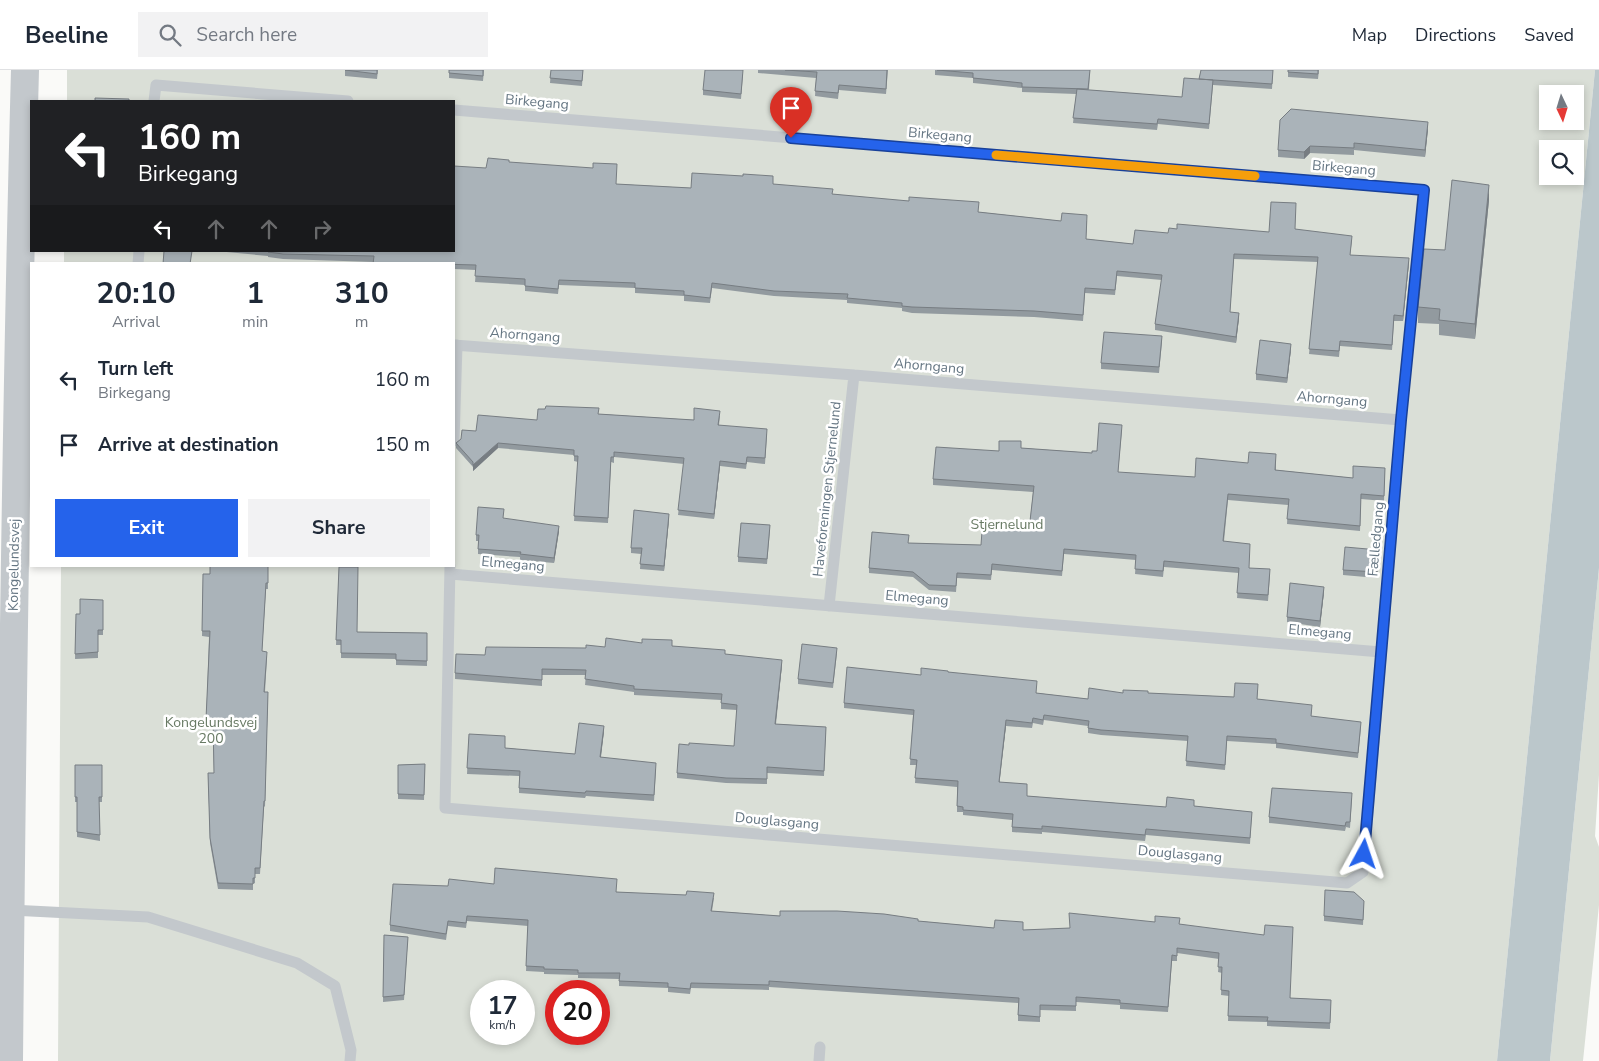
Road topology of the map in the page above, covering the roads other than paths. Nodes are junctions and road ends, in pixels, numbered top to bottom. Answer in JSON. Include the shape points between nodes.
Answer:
{"nodes":[{"id":1,"x":25,"y":70,"type":"edge"},
{"id":2,"x":154,"y":100,"type":"edge"},
{"id":3,"x":336,"y":100,"type":"edge"},
{"id":4,"x":455,"y":110,"type":"edge"},
{"id":5,"x":1424,"y":190,"type":"joint"},
{"id":6,"x":25,"y":309,"type":"edge"},
{"id":7,"x":455,"y":345,"type":"edge"},
{"id":8,"x":854,"y":375,"type":"junction"},
{"id":9,"x":1401,"y":420,"type":"junction"},
{"id":10,"x":450,"y":570,"type":"edge"},
{"id":11,"x":829,"y":606,"type":"junction"},
{"id":12,"x":6,"y":648,"type":"edge"},
{"id":13,"x":1381,"y":652,"type":"junction"},
{"id":14,"x":1347,"y":883,"type":"joint"},
{"id":15,"x":10,"y":910,"type":"junction"},
{"id":16,"x":820,"y":1047,"type":"dead end"},
{"id":17,"x":9,"y":1061,"type":"edge"},
{"id":18,"x":350,"y":1061,"type":"edge"},
{"id":19,"x":819,"y":1061,"type":"edge"}],
"edges":[{"from":1,"to":6,"type":"street","name":"Kongelundsvej"},
{"from":2,"to":3,"type":"lane","via":[[156,85]]},
{"from":4,"to":5,"type":"lane","name":"Birkegang"},
{"from":5,"to":9,"type":"lane","name":"Fælledgang"},
{"from":6,"to":12,"type":"street","name":"Kongelundsvej"},
{"from":7,"to":8,"type":"lane","name":"Ahorngang"},
{"from":8,"to":9,"type":"lane","name":"Ahorngang"},
{"from":8,"to":11,"type":"lane","name":"Haveforeningen Stjernelund"},
{"from":9,"to":13,"type":"lane","name":"Fælledgang"},
{"from":10,"to":11,"type":"lane","name":"Elmegang"},
{"from":10,"to":14,"type":"lane","name":"Douglasgang","via":[[445,808]]},
{"from":11,"to":13,"type":"lane","name":"Elmegang"},
{"from":12,"to":15,"type":"street","name":"Kongelundsvej"},
{"from":13,"to":14,"type":"lane","name":"Fælledgang","via":[[1363,872]]},
{"from":15,"to":17,"type":"street","name":"Kongelundsvej"},
{"from":15,"to":18,"type":"lane","via":[[148,917],[297,963],[334,986],[351,1050]]},
{"from":16,"to":19,"type":"lane"}]}
